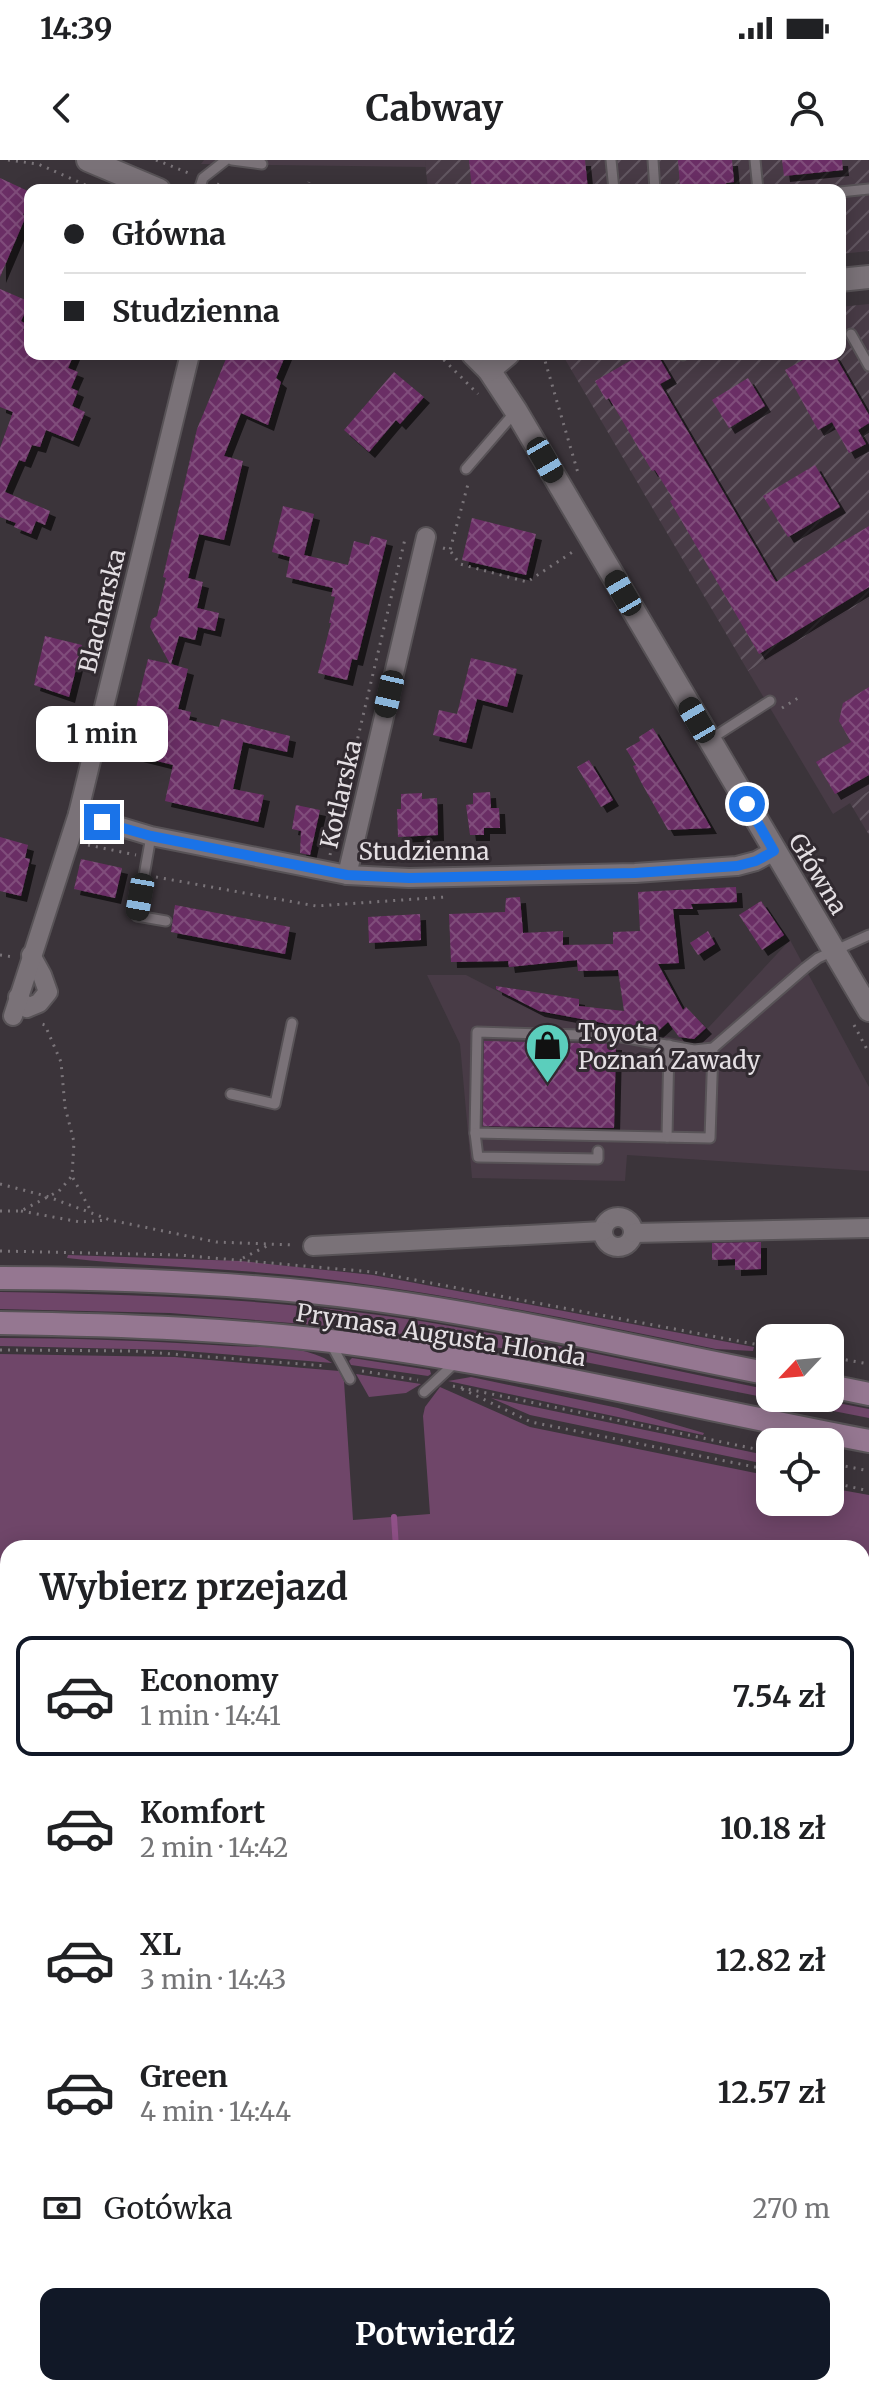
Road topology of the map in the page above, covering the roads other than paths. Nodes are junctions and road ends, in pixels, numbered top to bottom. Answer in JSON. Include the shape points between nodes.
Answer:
{"nodes":[{"id":1,"x":88,"y":160,"type":"edge"},
{"id":2,"x":214,"y":160,"type":"edge"},
{"id":3,"x":229,"y":160,"type":"edge"},
{"id":4,"x":611,"y":160,"type":"edge"},
{"id":5,"x":653,"y":160,"type":"edge"},
{"id":6,"x":755,"y":160,"type":"edge"},
{"id":7,"x":262,"y":164,"type":"dead end"},
{"id":8,"x":203,"y":178,"type":"junction"},
{"id":9,"x":145,"y":184,"type":"edge"},
{"id":10,"x":201,"y":184,"type":"edge"},
{"id":11,"x":613,"y":184,"type":"edge"},
{"id":12,"x":655,"y":184,"type":"edge"},
{"id":13,"x":757,"y":184,"type":"edge"},
{"id":14,"x":869,"y":189,"type":"edge"},
{"id":15,"x":846,"y":191,"type":"edge"},
{"id":16,"x":869,"y":277,"type":"edge"},
{"id":17,"x":846,"y":279,"type":"edge"},
{"id":18,"x":851,"y":334,"type":"dead end"},
{"id":19,"x":189,"y":360,"type":"edge"},
{"id":20,"x":484,"y":360,"type":"edge"},
{"id":21,"x":869,"y":366,"type":"edge"},
{"id":22,"x":516,"y":411,"type":"junction"},
{"id":23,"x":466,"y":469,"type":"road end"},
{"id":24,"x":425,"y":540,"type":"road end"},
{"id":25,"x":770,"y":701,"type":"dead end"},
{"id":26,"x":709,"y":740,"type":"junction"},
{"id":27,"x":78,"y":814,"type":"junction"},
{"id":28,"x":151,"y":836,"type":"junction"},
{"id":29,"x":774,"y":851,"type":"junction"},
{"id":30,"x":347,"y":875,"type":"junction"},
{"id":31,"x":166,"y":921,"type":"dead end"},
{"id":32,"x":869,"y":935,"type":"edge"},
{"id":33,"x":833,"y":951,"type":"junction"},
{"id":34,"x":31,"y":955,"type":"junction"},
{"id":35,"x":18,"y":997,"type":"junction"},
{"id":36,"x":869,"y":1010,"type":"edge"},
{"id":37,"x":13,"y":1016,"type":"road end"},
{"id":38,"x":292,"y":1023,"type":"dead end"},
{"id":39,"x":669,"y":1045,"type":"junction"},
{"id":40,"x":713,"y":1048,"type":"junction"},
{"id":41,"x":231,"y":1094,"type":"dead end"},
{"id":42,"x":475,"y":1133,"type":"junction"},
{"id":43,"x":667,"y":1137,"type":"junction"},
{"id":44,"x":598,"y":1151,"type":"dead end"},
{"id":45,"x":869,"y":1228,"type":"edge"},
{"id":46,"x":313,"y":1246,"type":"road end"},
{"id":47,"x":0,"y":1278,"type":"edge"},
{"id":48,"x":0,"y":1323,"type":"edge"},
{"id":49,"x":328,"y":1341,"type":"junction"},
{"id":50,"x":459,"y":1360,"type":"junction"},
{"id":51,"x":756,"y":1371,"type":"edge"},
{"id":52,"x":350,"y":1379,"type":"dead end"},
{"id":53,"x":844,"y":1389,"type":"edge"},
{"id":54,"x":424,"y":1392,"type":"dead end"},
{"id":55,"x":869,"y":1394,"type":"edge"},
{"id":56,"x":869,"y":1441,"type":"edge"}],
"edges":[{"from":1,"to":9,"type":"street"},
{"from":2,"to":8,"type":"lane"},
{"from":3,"to":7,"type":"lane"},
{"from":3,"to":8,"type":"lane"},
{"from":4,"to":11,"type":"lane"},
{"from":5,"to":12,"type":"lane"},
{"from":6,"to":13,"type":"lane"},
{"from":8,"to":10,"type":"lane"},
{"from":14,"to":15,"type":"lane"},
{"from":16,"to":17,"type":"street"},
{"from":18,"to":21,"type":"lane"},
{"from":19,"to":27,"type":"street","name":"Blacharska"},
{"from":20,"to":22,"type":"street","name":"Główna"},
{"from":22,"to":23,"type":"lane"},
{"from":22,"to":26,"type":"street","name":"Główna"},
{"from":24,"to":30,"type":"street","name":"Kotlarska"},
{"from":25,"to":26,"type":"lane"},
{"from":26,"to":29,"type":"street","name":"Główna"},
{"from":27,"to":28,"type":"street","name":"Studzienna"},
{"from":27,"to":34,"type":"street","name":"Blacharska"},
{"from":28,"to":30,"type":"street","name":"Studzienna"},
{"from":28,"to":31,"type":"lane","via":[[137,916]]},
{"from":29,"to":30,"type":"street","name":"Studzienna","via":[[737,866],[635,873]]},
{"from":29,"to":33,"type":"street","name":"Główna"},
{"from":32,"to":33,"type":"lane"},
{"from":33,"to":36,"type":"street","name":"Główna"},
{"from":33,"to":40,"type":"lane","via":[[805,968]]},
{"from":34,"to":35,"type":"street","name":"Blacharska"},
{"from":34,"to":35,"type":"street","via":[[48,992],[27,1008]]},
{"from":35,"to":37,"type":"street","name":"Blacharska"},
{"from":38,"to":41,"type":"lane","via":[[275,1104]]},
{"from":39,"to":40,"type":"lane"},
{"from":39,"to":42,"type":"lane","via":[[616,1036],[477,1032]]},
{"from":39,"to":43,"type":"lane"},
{"from":40,"to":43,"type":"lane","via":[[710,1138]]},
{"from":42,"to":43,"type":"lane"},
{"from":42,"to":44,"type":"lane","via":[[478,1157],[598,1159]]},
{"from":45,"to":46,"type":"street","via":[[634,1233],[630,1242],[618,1247],[607,1243],[603,1231]]},
{"from":47,"to":51,"type":"main road","name":"Prymasa Augusta Hlonda","via":[[179,1282],[372,1299]]},
{"from":48,"to":49,"type":"main road","name":"Prymasa Augusta Hlonda","via":[[205,1329]]},
{"from":49,"to":50,"type":"main road","name":"Prymasa Augusta Hlonda"},
{"from":49,"to":52,"type":"lane"},
{"from":50,"to":54,"type":"lane"},
{"from":50,"to":56,"type":"main road","name":"Prymasa Augusta Hlonda"},
{"from":53,"to":55,"type":"main road"}]}
